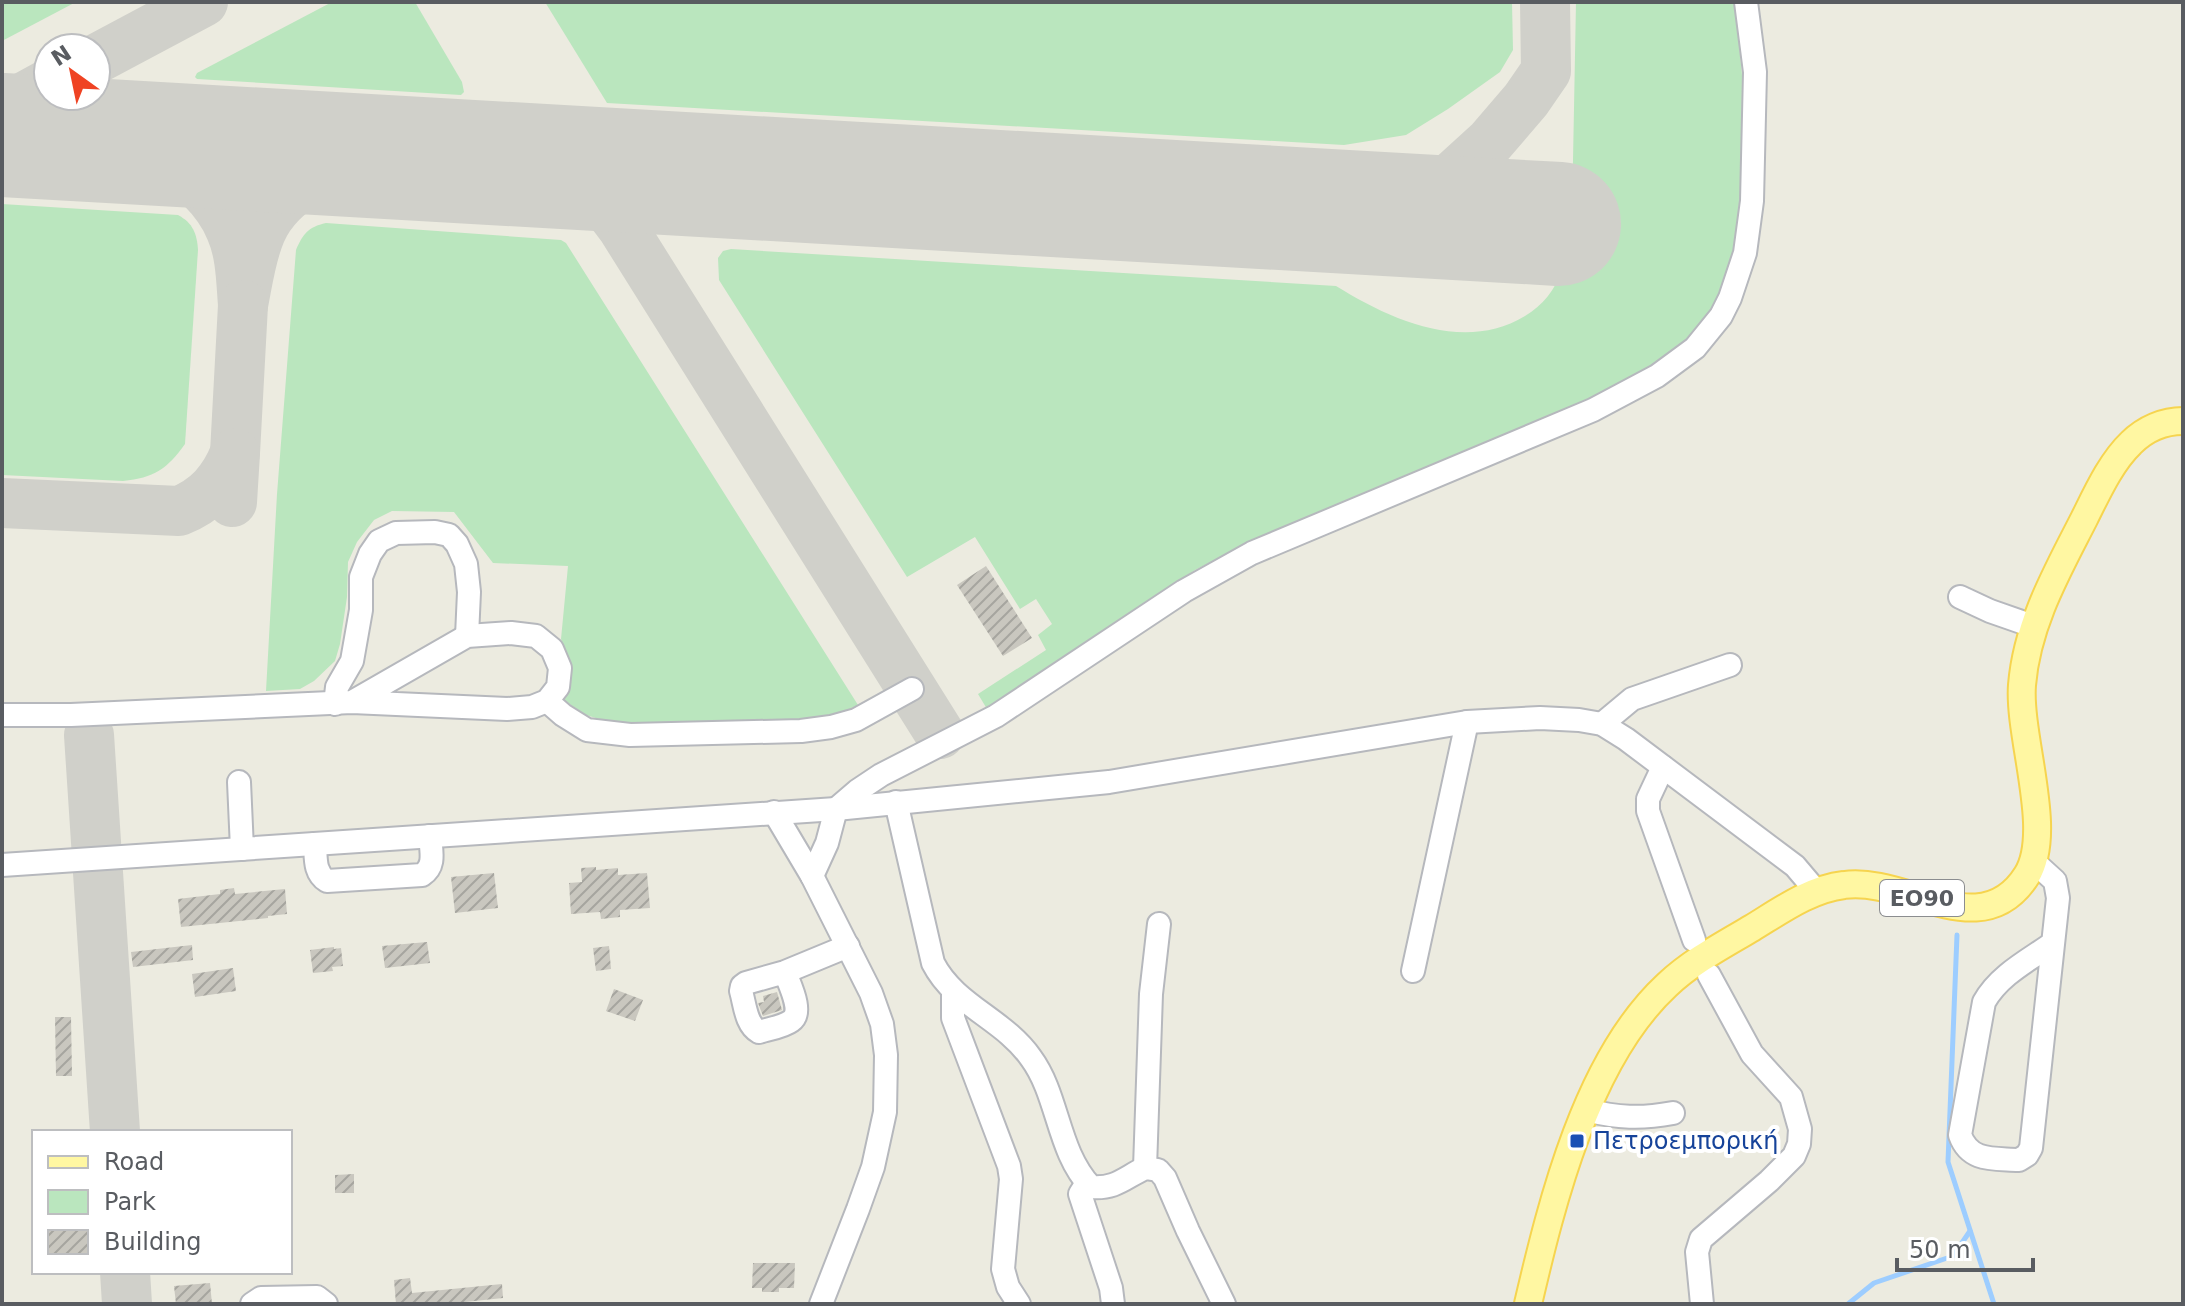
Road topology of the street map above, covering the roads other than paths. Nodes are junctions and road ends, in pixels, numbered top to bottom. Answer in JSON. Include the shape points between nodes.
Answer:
{"nodes":[{"id":1,"x":1746,"y":2,"type":"edge"},
{"id":2,"x":2183,"y":421,"type":"edge"},
{"id":3,"x":1960,"y":597,"type":"dead end"},
{"id":4,"x":2033,"y":626,"type":"junction"},
{"id":5,"x":467,"y":636,"type":"junction"},
{"id":6,"x":1730,"y":665,"type":"dead end"},
{"id":7,"x":912,"y":689,"type":"dead end"},
{"id":8,"x":547,"y":701,"type":"junction"},
{"id":9,"x":343,"y":703,"type":"junction"},
{"id":10,"x":2,"y":715,"type":"edge"},
{"id":11,"x":1467,"y":722,"type":"junction"},
{"id":12,"x":1602,"y":724,"type":"junction"},
{"id":13,"x":1663,"y":767,"type":"junction"},
{"id":14,"x":239,"y":782,"type":"dead end"},
{"id":15,"x":896,"y":802,"type":"junction"},
{"id":16,"x":836,"y":809,"type":"junction"},
{"id":17,"x":774,"y":812,"type":"junction"},
{"id":18,"x":430,"y":836,"type":"junction"},
{"id":19,"x":315,"y":844,"type":"junction"},
{"id":20,"x":242,"y":849,"type":"junction"},
{"id":21,"x":2033,"y":861,"type":"junction"},
{"id":22,"x":2,"y":865,"type":"edge"},
{"id":23,"x":812,"y":876,"type":"junction"},
{"id":24,"x":1817,"y":892,"type":"junction"},
{"id":25,"x":1159,"y":924,"type":"dead end"},
{"id":26,"x":1694,"y":940,"type":"dead end"},
{"id":27,"x":2053,"y":943,"type":"junction"},
{"id":28,"x":848,"y":946,"type":"junction"},
{"id":29,"x":1413,"y":971,"type":"dead end"},
{"id":30,"x":785,"y":972,"type":"dead end"},
{"id":31,"x":1709,"y":975,"type":"dead end"},
{"id":32,"x":953,"y":992,"type":"junction"},
{"id":33,"x":1586,"y":1110,"type":"junction"},
{"id":34,"x":1673,"y":1113,"type":"dead end"},
{"id":35,"x":1145,"y":1168,"type":"junction"},
{"id":36,"x":1087,"y":1183,"type":"junction"},
{"id":37,"x":252,"y":1304,"type":"edge"},
{"id":38,"x":326,"y":1304,"type":"edge"},
{"id":39,"x":821,"y":1304,"type":"edge"},
{"id":40,"x":1019,"y":1304,"type":"edge"},
{"id":41,"x":1113,"y":1304,"type":"edge"},
{"id":42,"x":1224,"y":1304,"type":"edge"},
{"id":43,"x":1528,"y":1304,"type":"edge"},
{"id":44,"x":1702,"y":1304,"type":"edge"}],
"edges":[{"from":1,"to":16,"type":"street","via":[[1755,72],[1752,201],[1745,253],[1721,316],[1695,348],[1657,376],[1593,410],[1252,553],[1184,591],[996,716],[881,775]]},
{"from":2,"to":4,"type":"main road","number":"ΕΟ90","via":[[2148,430],[2121,454]]},
{"from":3,"to":4,"type":"street"},
{"from":4,"to":21,"type":"main road","number":"ΕΟ90","via":[[2021,710],[2037,830]]},
{"from":5,"to":8,"type":"street","via":[[536,636],[552,649],[560,668],[558,687]]},
{"from":5,"to":9,"type":"street"},
{"from":5,"to":9,"type":"street","via":[[466,564],[449,535],[396,533],[379,541],[361,577],[352,661],[337,687]]},
{"from":6,"to":12,"type":"street","via":[[1632,699]]},
{"from":7,"to":8,"type":"street","via":[[856,720],[801,731],[630,735],[587,730]]},
{"from":8,"to":9,"type":"street","via":[[507,709]]},
{"from":9,"to":10,"type":"street"},
{"from":11,"to":12,"type":"street","via":[[1540,718]]},
{"from":11,"to":15,"type":"street","via":[[1138,778]]},
{"from":11,"to":29,"type":"street"},
{"from":12,"to":13,"type":"street"},
{"from":13,"to":24,"type":"street","via":[[1795,866]]},
{"from":13,"to":26,"type":"street","via":[[1648,811]]},
{"from":14,"to":20,"type":"street"},
{"from":15,"to":16,"type":"street"},
{"from":15,"to":32,"type":"street","via":[[933,963]]},
{"from":16,"to":17,"type":"street"},
{"from":16,"to":23,"type":"street"},
{"from":17,"to":18,"type":"street"},
{"from":17,"to":23,"type":"street"},
{"from":18,"to":19,"type":"street"},
{"from":18,"to":19,"type":"street","via":[[432,865],[422,875],[327,881],[318,871]]},
{"from":19,"to":20,"type":"street"},
{"from":20,"to":22,"type":"street"},
{"from":21,"to":24,"type":"main road","number":"ΕΟ90","via":[[2011,894],[1975,909],[1869,883]]},
{"from":21,"to":27,"type":"street","via":[[2055,881]]},
{"from":23,"to":28,"type":"street"},
{"from":24,"to":33,"type":"main road","number":"ΕΟ90","via":[[1726,943],[1665,986],[1628,1030]]},
{"from":25,"to":35,"type":"street"},
{"from":27,"to":27,"type":"street","via":[[2031,1148],[2019,1160],[1977,1156],[1960,1135],[1984,1002],[2001,980]]},
{"from":28,"to":30,"type":"street"},
{"from":28,"to":39,"type":"street","via":[[882,1024],[885,1112],[873,1167]]},
{"from":31,"to":44,"type":"street","via":[[1752,1054],[1791,1097],[1800,1129],[1794,1156],[1701,1239],[1697,1252]]},
{"from":32,"to":36,"type":"street","via":[[1031,1057],[1070,1155]]},
{"from":32,"to":40,"type":"street","via":[[953,1018],[1009,1166],[1003,1269]]},
{"from":33,"to":34,"type":"street","via":[[1633,1118]]},
{"from":33,"to":43,"type":"main road","number":"ΕΟ90","via":[[1554,1202]]},
{"from":35,"to":36,"type":"street","via":[[1105,1188]]},
{"from":35,"to":42,"type":"street","via":[[1158,1170],[1165,1178]]},
{"from":36,"to":41,"type":"street","via":[[1080,1194]]},
{"from":37,"to":38,"type":"street","via":[[261,1298],[317,1297]]}]}
